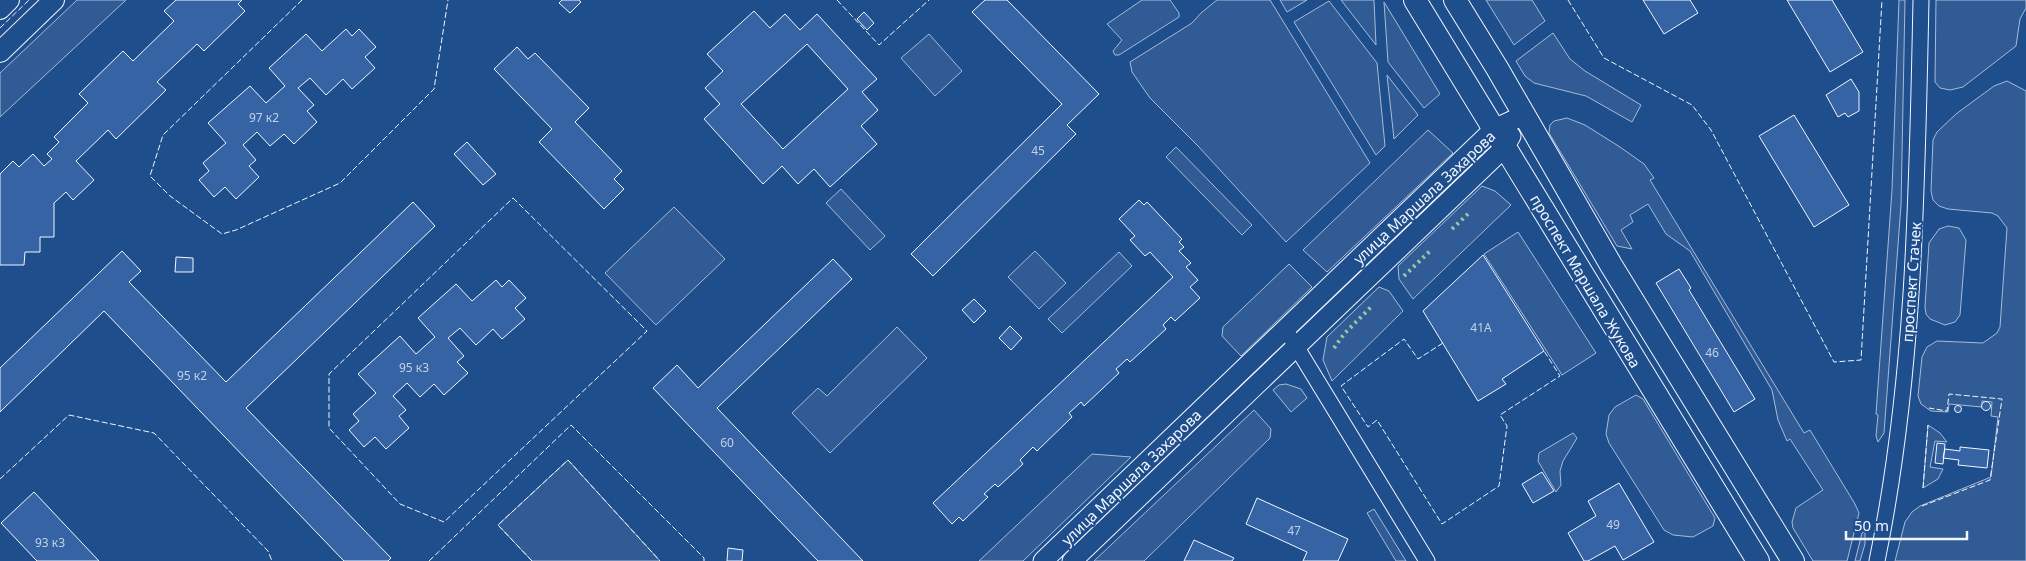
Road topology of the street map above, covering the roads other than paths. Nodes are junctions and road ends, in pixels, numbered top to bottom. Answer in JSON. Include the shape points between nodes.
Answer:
{"nodes":[{"id":1,"x":9,"y":0,"type":"edge"},
{"id":2,"x":54,"y":0,"type":"edge"},
{"id":3,"x":1415,"y":0,"type":"edge"},
{"id":4,"x":1455,"y":0,"type":"edge"},
{"id":5,"x":1921,"y":0,"type":"edge"},
{"id":6,"x":0,"y":8,"type":"edge"},
{"id":7,"x":0,"y":52,"type":"edge"},
{"id":8,"x":1524,"y":115,"type":"junction"},
{"id":9,"x":1499,"y":138,"type":"junction"},
{"id":10,"x":1285,"y":329,"type":"junction"},
{"id":11,"x":1296,"y":347,"type":"junction"},
{"id":12,"x":1043,"y":561,"type":"edge"},
{"id":13,"x":1072,"y":561,"type":"edge"},
{"id":14,"x":1427,"y":561,"type":"edge"},
{"id":15,"x":1758,"y":561,"type":"edge"},
{"id":16,"x":1792,"y":561,"type":"edge"},
{"id":17,"x":1877,"y":561,"type":"edge"}],
"edges":[{"from":1,"to":6,"type":"main road"},
{"from":2,"to":7,"type":"main road"},
{"from":3,"to":9,"type":"main road","name":"проспект Маршала Жукова"},
{"from":4,"to":8,"type":"main road","name":"проспект Маршала Жукова"},
{"from":5,"to":17,"type":"street","name":"проспект Стачек","via":[[1916,217],[1908,331],[1890,498]]},
{"from":8,"to":9,"type":"street","name":"улица Маршала Захарова"},
{"from":8,"to":16,"type":"main road","name":"проспект Маршала Жукова","via":[[1611,265]]},
{"from":9,"to":10,"type":"street","name":"улица Маршала Захарова"},
{"from":9,"to":11,"type":"street","name":"улица Маршала Захарова"},
{"from":9,"to":15,"type":"main road","name":"проспект Маршала Жукова"},
{"from":10,"to":11,"type":"street"},
{"from":10,"to":12,"type":"street","name":"улица Маршала Захарова"},
{"from":11,"to":13,"type":"street","name":"улица Маршала Захарова"},
{"from":11,"to":14,"type":"street"}]}
